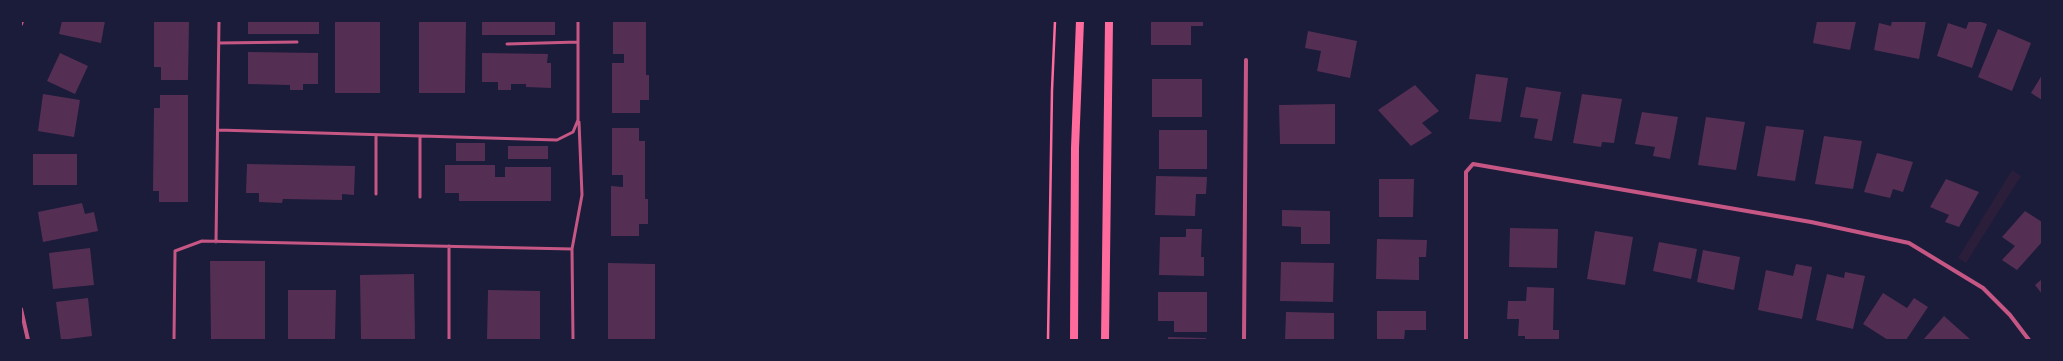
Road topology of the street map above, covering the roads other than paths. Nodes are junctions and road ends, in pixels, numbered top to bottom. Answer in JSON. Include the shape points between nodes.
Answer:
{"nodes":[{"id":1,"x":22,"y":21,"type":"edge"},
{"id":2,"x":219,"y":21,"type":"edge"},
{"id":3,"x":578,"y":21,"type":"edge"},
{"id":4,"x":1080,"y":21,"type":"edge"},
{"id":5,"x":1109,"y":21,"type":"edge"},
{"id":6,"x":21,"y":24,"type":"edge"},
{"id":7,"x":296,"y":42,"type":"dead end"},
{"id":8,"x":578,"y":42,"type":"junction"},
{"id":9,"x":219,"y":43,"type":"junction"},
{"id":10,"x":507,"y":44,"type":"dead end"},
{"id":11,"x":1246,"y":60,"type":"dead end"},
{"id":12,"x":578,"y":120,"type":"junction"},
{"id":13,"x":218,"y":130,"type":"junction"},
{"id":14,"x":376,"y":135,"type":"junction"},
{"id":15,"x":420,"y":136,"type":"junction"},
{"id":16,"x":376,"y":194,"type":"dead end"},
{"id":17,"x":420,"y":197,"type":"dead end"},
{"id":18,"x":216,"y":242,"type":"junction"},
{"id":19,"x":449,"y":246,"type":"junction"},
{"id":20,"x":572,"y":249,"type":"junction"},
{"id":21,"x":21,"y":308,"type":"edge"},
{"id":22,"x":28,"y":340,"type":"edge"},
{"id":23,"x":174,"y":340,"type":"edge"},
{"id":24,"x":449,"y":340,"type":"edge"},
{"id":25,"x":573,"y":340,"type":"edge"},
{"id":26,"x":1074,"y":340,"type":"edge"},
{"id":27,"x":1105,"y":340,"type":"edge"},
{"id":28,"x":1244,"y":340,"type":"edge"},
{"id":29,"x":1466,"y":340,"type":"edge"},
{"id":30,"x":2029,"y":340,"type":"edge"}],
"edges":[{"from":1,"to":6,"type":"street"},
{"from":2,"to":9,"type":"lane"},
{"from":3,"to":8,"type":"lane"},
{"from":4,"to":26,"type":"main road","via":[[1075,148]]},
{"from":5,"to":27,"type":"main road"},
{"from":7,"to":9,"type":"lane"},
{"from":8,"to":10,"type":"lane"},
{"from":8,"to":12,"type":"lane"},
{"from":9,"to":13,"type":"lane"},
{"from":11,"to":28,"type":"street"},
{"from":12,"to":15,"type":"lane","via":[[573,132],[557,140]]},
{"from":12,"to":20,"type":"lane","via":[[582,195]]},
{"from":13,"to":14,"type":"lane"},
{"from":13,"to":18,"type":"lane"},
{"from":14,"to":15,"type":"lane"},
{"from":14,"to":16,"type":"lane"},
{"from":15,"to":17,"type":"lane"},
{"from":18,"to":19,"type":"lane"},
{"from":18,"to":23,"type":"lane","via":[[202,241],[175,251]]},
{"from":19,"to":20,"type":"lane"},
{"from":19,"to":24,"type":"lane"},
{"from":20,"to":25,"type":"lane"},
{"from":21,"to":22,"type":"street"},
{"from":29,"to":30,"type":"street","via":[[1466,172],[1473,164],[1811,222],[1908,243],[1983,288],[2010,315]]}]}
